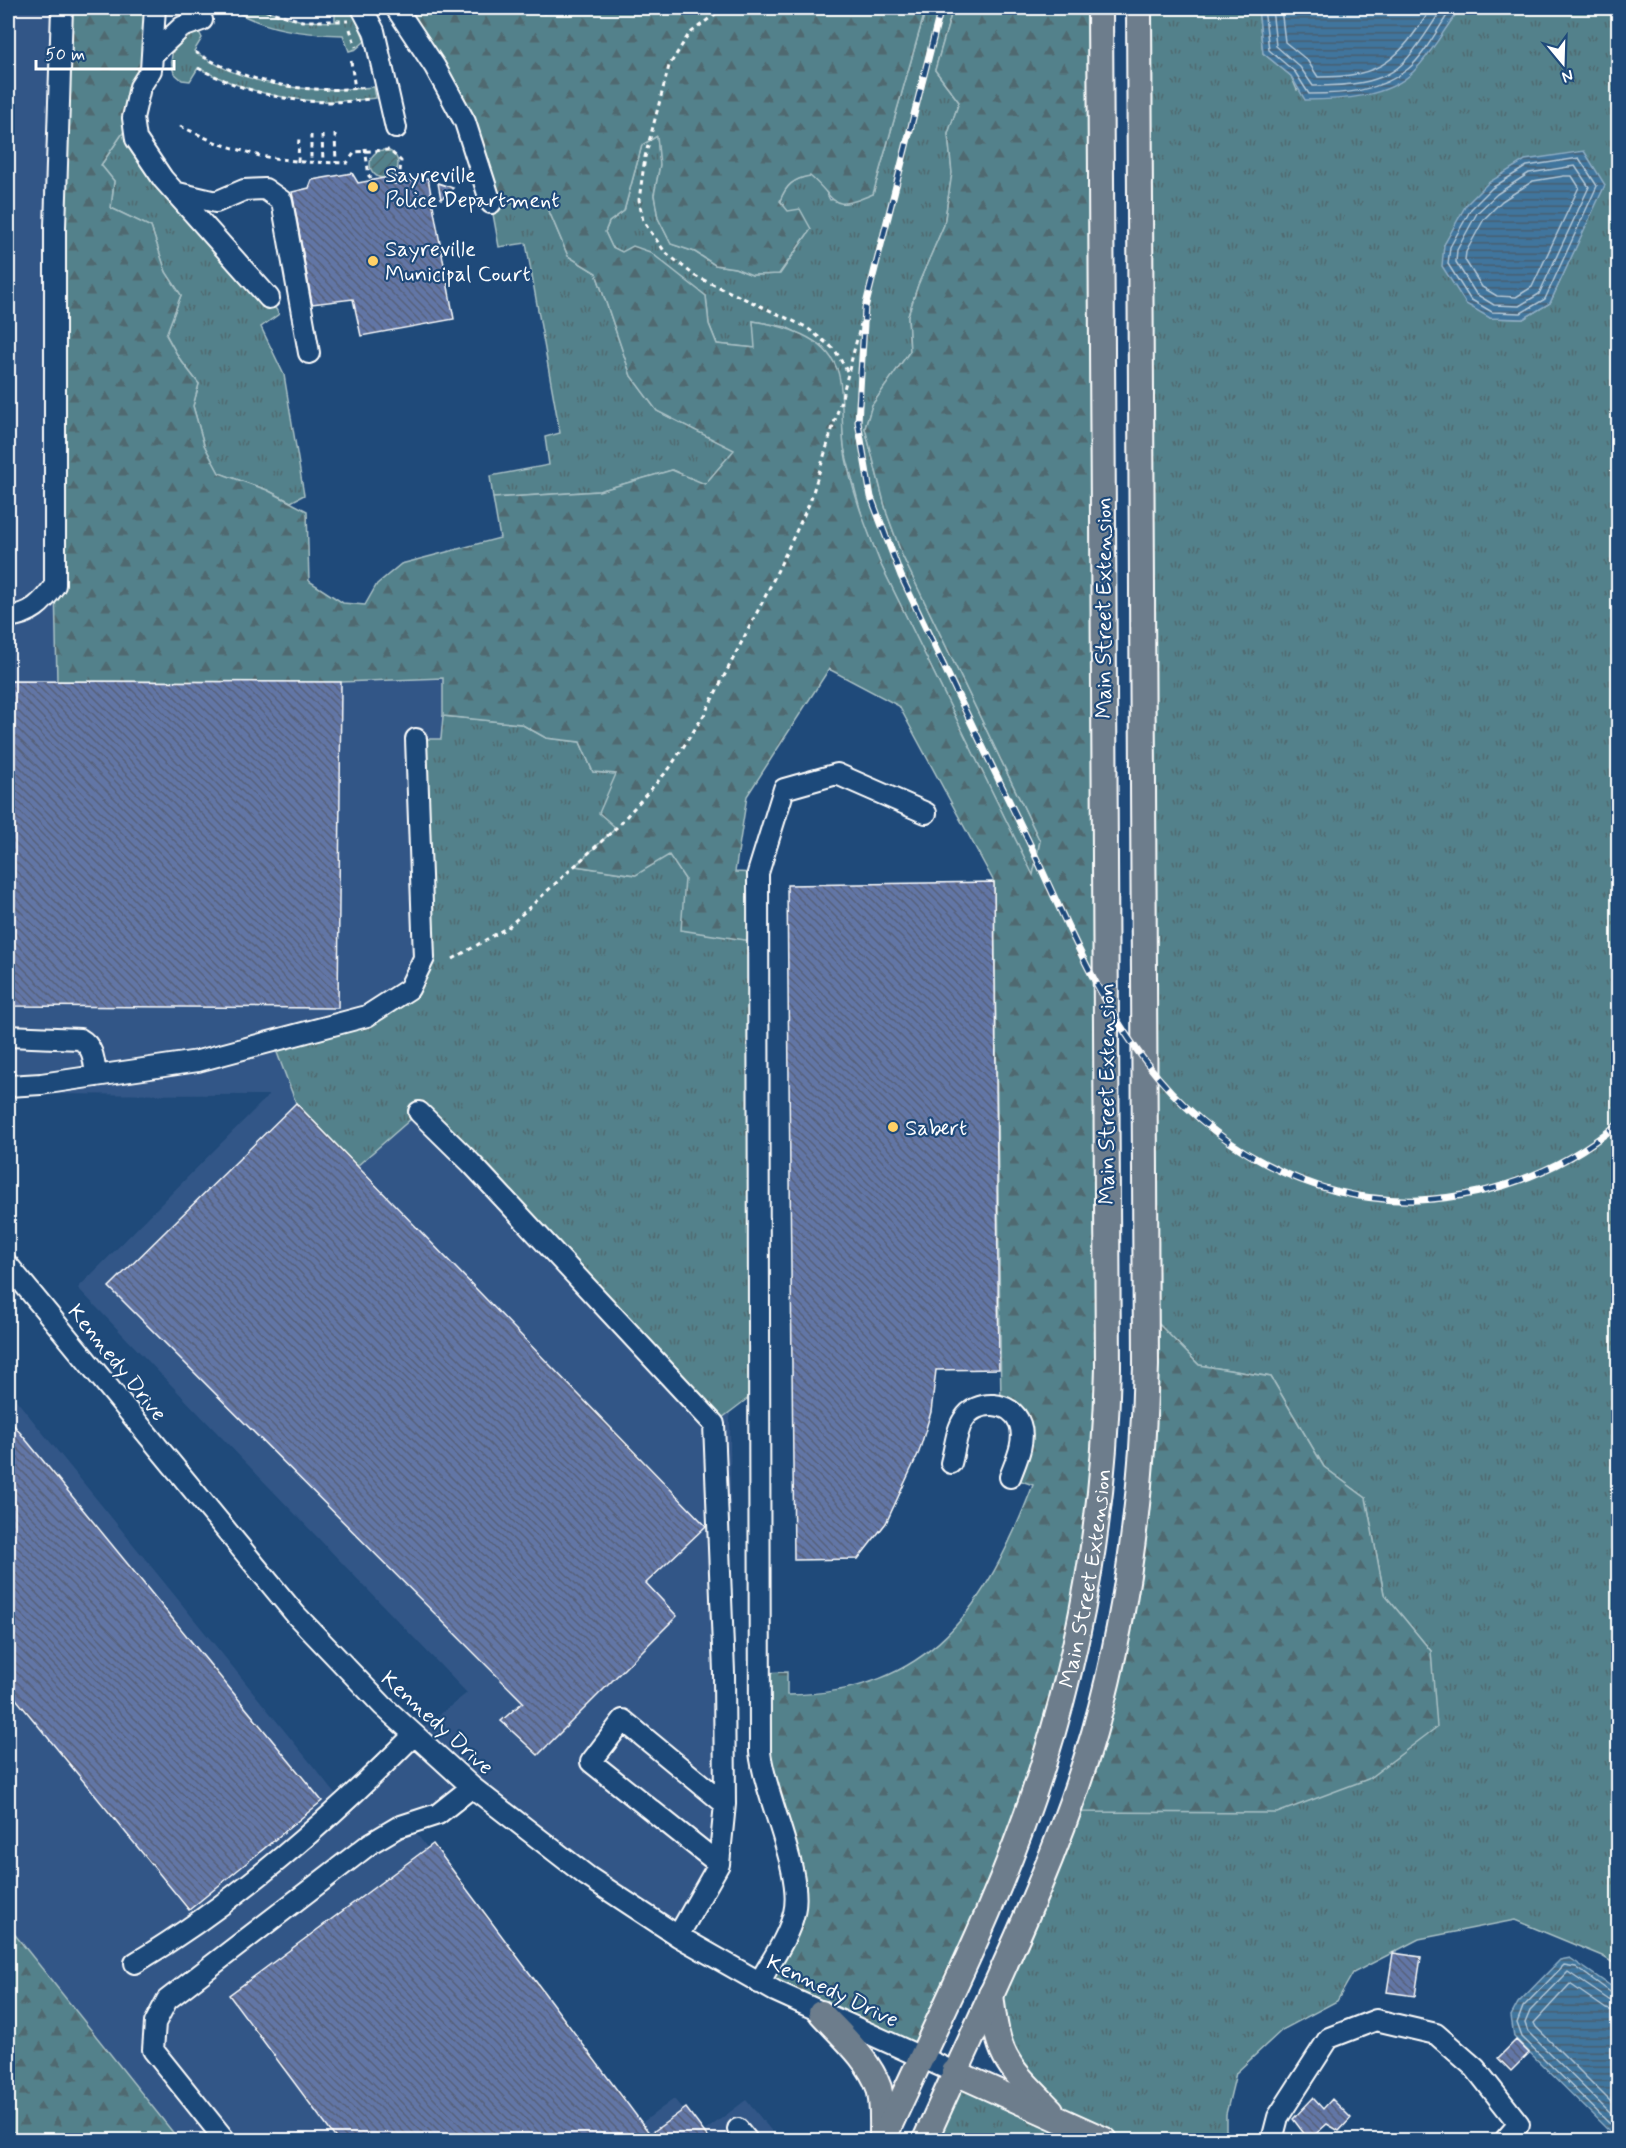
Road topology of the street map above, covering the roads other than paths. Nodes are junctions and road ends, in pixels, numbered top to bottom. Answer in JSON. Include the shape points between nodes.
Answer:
{"nodes":[{"id":1,"x":62,"y":8,"type":"edge"},
{"id":2,"x":155,"y":8,"type":"edge"},
{"id":3,"x":396,"y":8,"type":"edge"},
{"id":4,"x":1100,"y":8,"type":"edge"},
{"id":5,"x":1139,"y":8,"type":"edge"},
{"id":6,"x":365,"y":14,"type":"edge"},
{"id":7,"x":201,"y":20,"type":"dead end"},
{"id":8,"x":152,"y":62,"type":"junction"},
{"id":9,"x":396,"y":128,"type":"dead end"},
{"id":10,"x":178,"y":193,"type":"junction"},
{"id":11,"x":216,"y":201,"type":"junction"},
{"id":12,"x":491,"y":203,"type":"dead end"},
{"id":13,"x":210,"y":229,"type":"junction"},
{"id":14,"x":268,"y":298,"type":"dead end"},
{"id":15,"x":309,"y":353,"type":"dead end"},
{"id":16,"x":8,"y":617,"type":"edge"},
{"id":17,"x":416,"y":739,"type":"dead end"},
{"id":18,"x":926,"y":813,"type":"dead end"},
{"id":19,"x":8,"y":1036,"type":"edge"},
{"id":20,"x":96,"y":1076,"type":"junction"},
{"id":21,"x":8,"y":1086,"type":"edge"},
{"id":22,"x":419,"y":1112,"type":"dead end"},
{"id":23,"x":8,"y":1265,"type":"edge"},
{"id":24,"x":951,"y":1463,"type":"dead end"},
{"id":25,"x":1010,"y":1477,"type":"dead end"},
{"id":26,"x":414,"y":1736,"type":"junction"},
{"id":27,"x":472,"y":1786,"type":"junction"},
{"id":28,"x":725,"y":1804,"type":"junction"},
{"id":29,"x":719,"y":1864,"type":"junction"},
{"id":30,"x":678,"y":1936,"type":"junction"},
{"id":31,"x":135,"y":1964,"type":"dead end"},
{"id":32,"x":759,"y":1983,"type":"junction"},
{"id":33,"x":991,"y":1991,"type":"junction"},
{"id":34,"x":821,"y":2013,"type":"junction"},
{"id":35,"x":921,"y":2057,"type":"junction"},
{"id":36,"x":954,"y":2072,"type":"junction"},
{"id":37,"x":1061,"y":2119,"type":"junction"},
{"id":38,"x":225,"y":2140,"type":"edge"},
{"id":39,"x":883,"y":2140,"type":"edge"},
{"id":40,"x":925,"y":2140,"type":"edge"},
{"id":41,"x":1106,"y":2140,"type":"edge"},
{"id":42,"x":1272,"y":2140,"type":"edge"},
{"id":43,"x":1505,"y":2140,"type":"edge"}],
"edges":[{"from":1,"to":16,"type":"street","via":[[55,239],[55,585],[44,601],[26,615]]},
{"from":2,"to":8,"type":"street"},
{"from":3,"to":12,"type":"street","via":[[465,122]]},
{"from":4,"to":35,"type":"main road","name":"Main Street Extension","via":[[1108,1346],[1103,1469],[1085,1603],[1043,1766],[999,1882]]},
{"from":5,"to":33,"type":"main road","name":"Main Street Extension","via":[[1146,1343],[1141,1470],[1128,1582],[1094,1734],[1046,1867]]},
{"from":6,"to":9,"type":"street"},
{"from":7,"to":8,"type":"street","via":[[182,27]]},
{"from":8,"to":10,"type":"street","via":[[140,87],[133,118],[136,139]]},
{"from":10,"to":11,"type":"street"},
{"from":10,"to":13,"type":"street"},
{"from":11,"to":13,"type":"street"},
{"from":11,"to":15,"type":"street","via":[[244,190],[265,189],[282,201]]},
{"from":13,"to":14,"type":"street"},
{"from":17,"to":20,"type":"street","via":[[424,958],[409,989],[367,1016],[198,1060]]},
{"from":18,"to":32,"type":"street","via":[[837,774],[784,789],[758,873],[760,1752],[796,1888],[794,1913]]},
{"from":19,"to":20,"type":"street","via":[[80,1039],[92,1052]]},
{"from":20,"to":21,"type":"street"},
{"from":22,"to":28,"type":"street","via":[[714,1424]]},
{"from":23,"to":26,"type":"street","name":"Kennedy Drive","via":[[296,1615]]},
{"from":24,"to":25,"type":"street","via":[[962,1420],[968,1412],[985,1405],[1001,1406],[1016,1416],[1022,1431]]},
{"from":26,"to":27,"type":"street","name":"Kennedy Drive"},
{"from":26,"to":31,"type":"street","via":[[291,1849],[195,1924]]},
{"from":27,"to":30,"type":"street","name":"Kennedy Drive","via":[[587,1876]]},
{"from":27,"to":38,"type":"street","via":[[438,1814],[380,1836],[167,2000],[155,2023],[153,2050]]},
{"from":28,"to":29,"type":"street"},
{"from":28,"to":29,"type":"street","via":[[623,1720],[591,1762]]},
{"from":29,"to":30,"type":"street"},
{"from":30,"to":32,"type":"street","name":"Kennedy Drive"},
{"from":32,"to":34,"type":"street","name":"Kennedy Drive"},
{"from":33,"to":36,"type":"main road","name":"Main Street Extension"},
{"from":33,"to":37,"type":"main road","via":[[1003,2056]]},
{"from":34,"to":35,"type":"street","name":"Kennedy Drive"},
{"from":34,"to":39,"type":"main road","via":[[876,2080]]},
{"from":35,"to":36,"type":"street","name":"Kennedy Drive"},
{"from":35,"to":39,"type":"main road","name":"Main Street Extension"},
{"from":36,"to":37,"type":"main road"},
{"from":36,"to":40,"type":"main road","name":"Main Street Extension"},
{"from":37,"to":41,"type":"main road"},
{"from":42,"to":43,"type":"street","via":[[1278,2117],[1329,2038],[1376,2020],[1436,2034],[1475,2068],[1519,2124]]}]}
